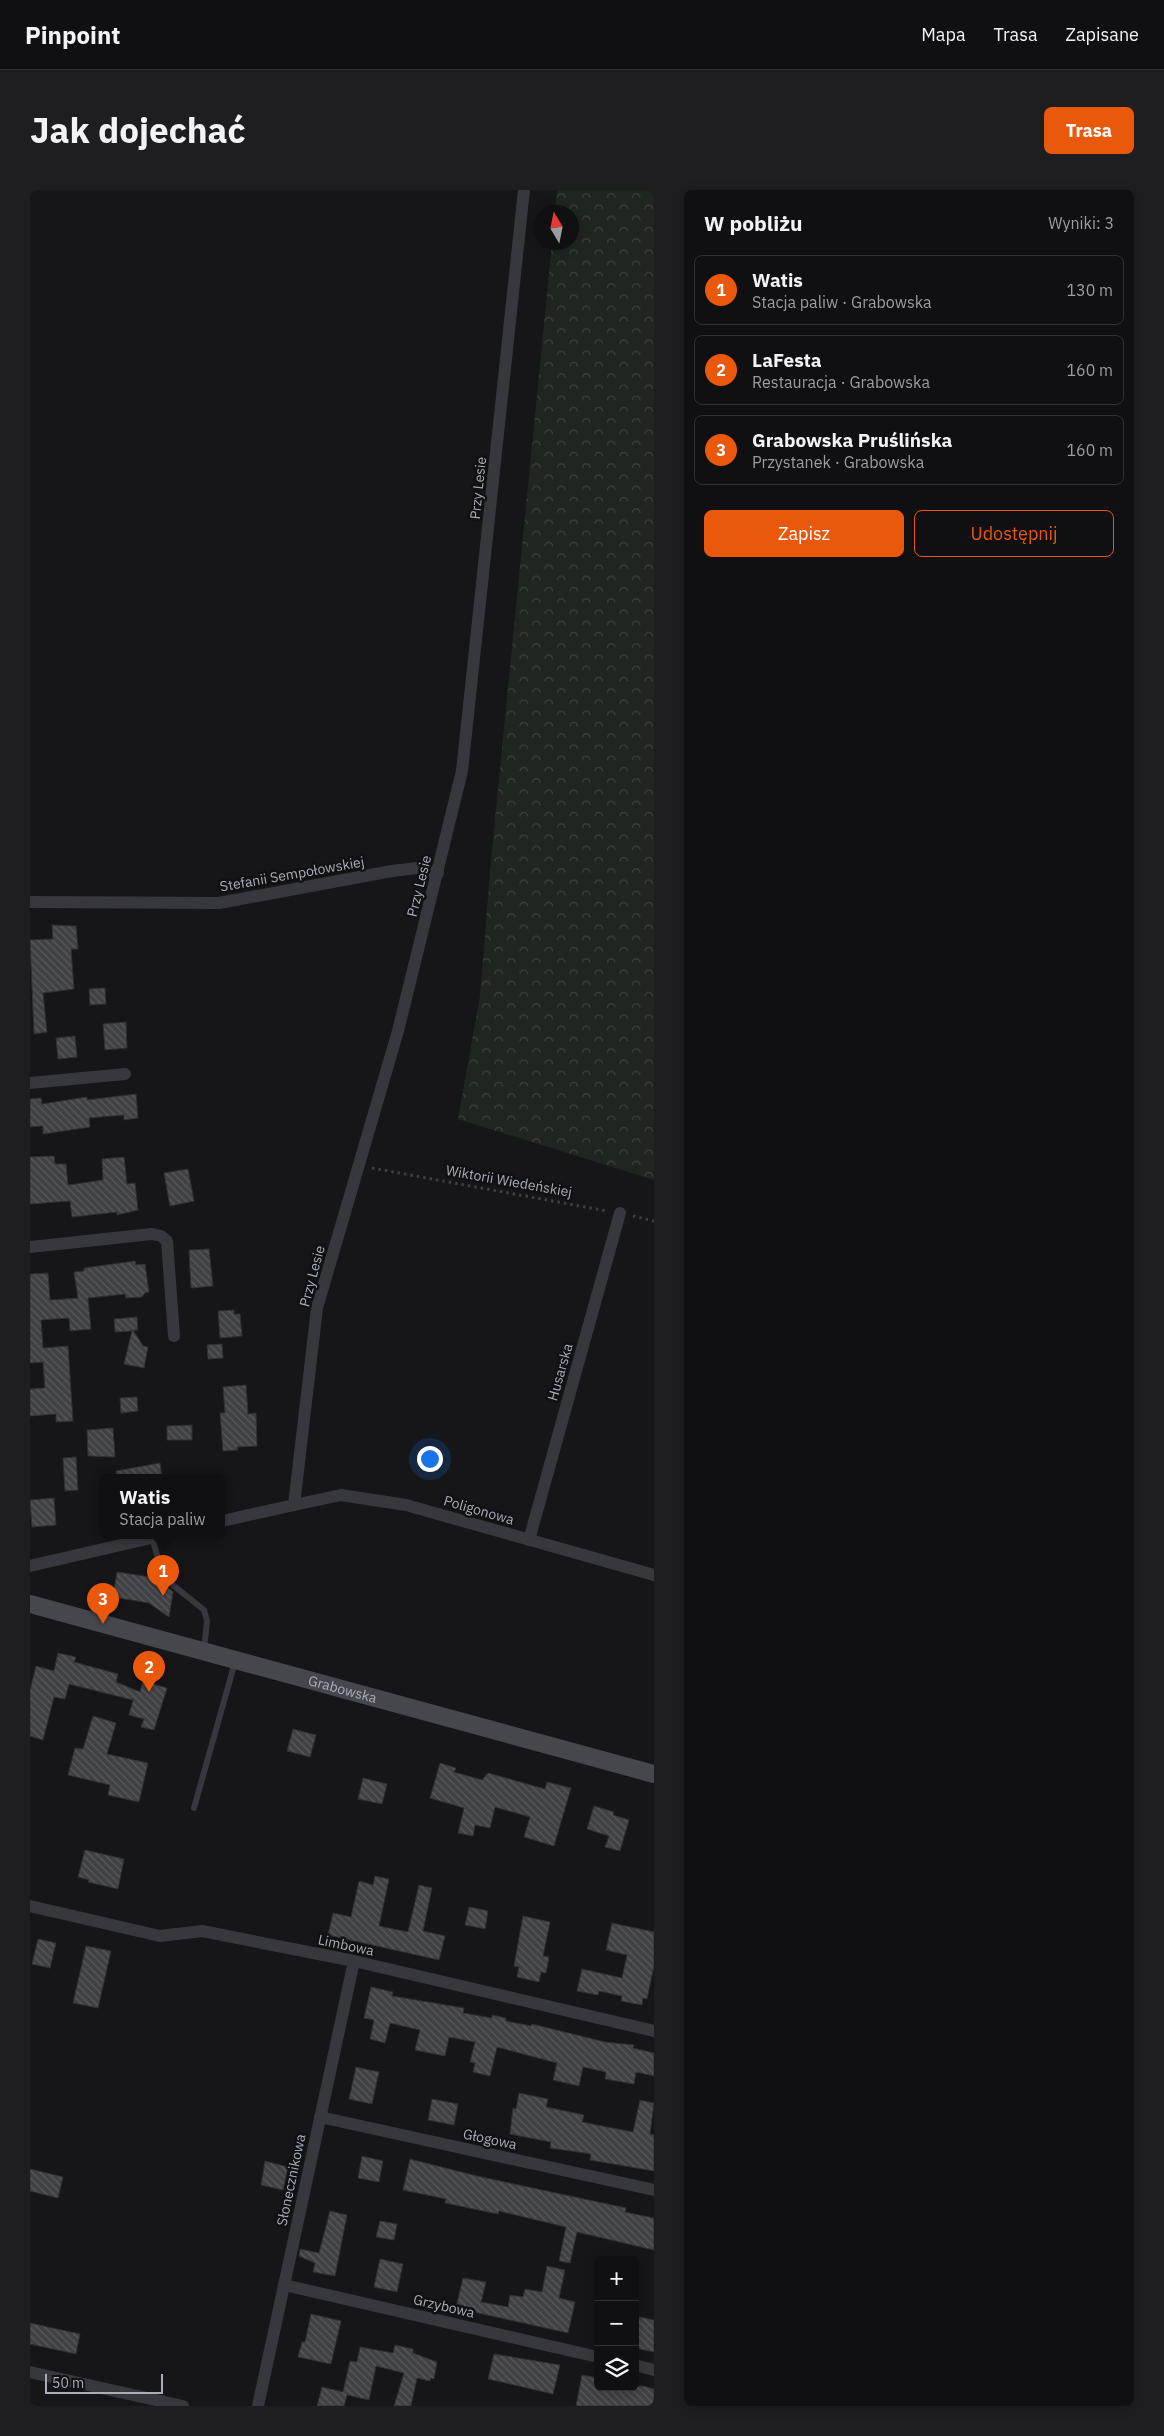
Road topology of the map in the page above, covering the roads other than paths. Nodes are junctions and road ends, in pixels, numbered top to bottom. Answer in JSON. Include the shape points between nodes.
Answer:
{"nodes":[{"id":1,"x":524,"y":190,"type":"edge"},
{"id":2,"x":438,"y":873,"type":"junction"},
{"id":3,"x":30,"y":902,"type":"edge"},
{"id":4,"x":125,"y":1074,"type":"dead end"},
{"id":5,"x":30,"y":1083,"type":"edge"},
{"id":6,"x":620,"y":1213,"type":"road end"},
{"id":7,"x":30,"y":1247,"type":"edge"},
{"id":8,"x":174,"y":1336,"type":"dead end"},
{"id":9,"x":294,"y":1505,"type":"junction"},
{"id":10,"x":225,"y":1520,"type":"edge"},
{"id":11,"x":145,"y":1539,"type":"edge"},
{"id":12,"x":158,"y":1539,"type":"edge"},
{"id":13,"x":529,"y":1540,"type":"junction"},
{"id":14,"x":30,"y":1566,"type":"edge"},
{"id":15,"x":654,"y":1575,"type":"edge"},
{"id":16,"x":30,"y":1604,"type":"edge"},
{"id":17,"x":204,"y":1651,"type":"junction"},
{"id":18,"x":236,"y":1660,"type":"junction"},
{"id":19,"x":654,"y":1774,"type":"edge"},
{"id":20,"x":194,"y":1808,"type":"dead end"},
{"id":21,"x":30,"y":1906,"type":"edge"},
{"id":22,"x":354,"y":1961,"type":"junction"},
{"id":23,"x":654,"y":2031,"type":"edge"},
{"id":24,"x":320,"y":2117,"type":"junction"},
{"id":25,"x":654,"y":2190,"type":"edge"},
{"id":26,"x":284,"y":2285,"type":"junction"},
{"id":27,"x":594,"y":2356,"type":"edge"},
{"id":28,"x":639,"y":2366,"type":"edge"},
{"id":29,"x":654,"y":2370,"type":"edge"},
{"id":30,"x":30,"y":2372,"type":"edge"},
{"id":31,"x":183,"y":2406,"type":"edge"},
{"id":32,"x":258,"y":2406,"type":"edge"}],
"edges":[{"from":1,"to":2,"type":"street","name":"Przy Lesie","via":[[462,771]]},
{"from":2,"to":3,"type":"street","name":"Stefanii Sempołowskiej","via":[[417,868],[392,871],[219,903]]},
{"from":2,"to":9,"type":"street","name":"Przy Lesie","via":[[398,1031],[317,1308]]},
{"from":4,"to":5,"type":"street"},
{"from":6,"to":13,"type":"street","name":"Husarska"},
{"from":7,"to":8,"type":"street","via":[[152,1234],[161,1236],[167,1241]]},
{"from":9,"to":10,"type":"street"},
{"from":9,"to":13,"type":"street","name":"Poligonowa","via":[[340,1496],[406,1505]]},
{"from":11,"to":14,"type":"street"},
{"from":12,"to":17,"type":"lane","via":[[163,1577],[204,1610],[208,1621]]},
{"from":13,"to":15,"type":"street","name":"Poligonowa"},
{"from":16,"to":17,"type":"street","name":"Grabowska"},
{"from":17,"to":18,"type":"street","name":"Grabowska"},
{"from":18,"to":19,"type":"street","name":"Grabowska"},
{"from":18,"to":20,"type":"lane"},
{"from":21,"to":22,"type":"street","name":"Limbowa","via":[[160,1936],[202,1931]]},
{"from":22,"to":23,"type":"street","name":"Limbowa"},
{"from":22,"to":24,"type":"street","name":"Słonecznikowa"},
{"from":24,"to":25,"type":"street","name":"Głogowa"},
{"from":24,"to":26,"type":"street","name":"Słonecznikowa"},
{"from":26,"to":27,"type":"street","name":"Grzybowa"},
{"from":26,"to":32,"type":"street","name":"Słonecznikowa"},
{"from":28,"to":29,"type":"street"},
{"from":30,"to":31,"type":"street"}]}
